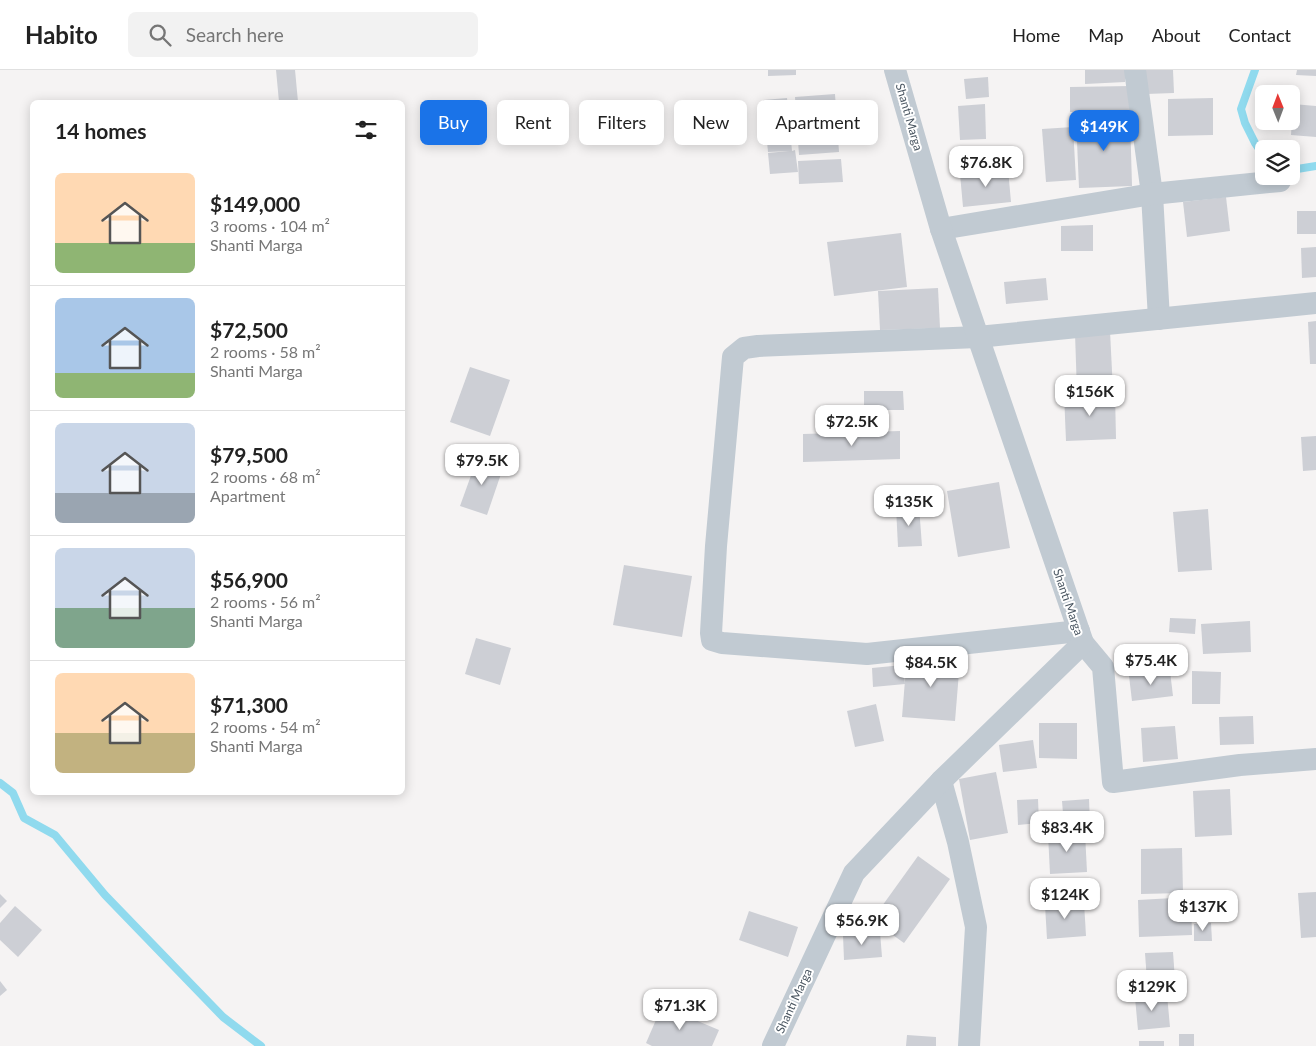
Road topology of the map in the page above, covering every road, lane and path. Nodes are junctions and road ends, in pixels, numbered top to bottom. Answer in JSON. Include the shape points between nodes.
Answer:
{"nodes":[{"id":1,"x":895,"y":70,"type":"edge"},
{"id":2,"x":1135,"y":70,"type":"edge"},
{"id":3,"x":1255,"y":184,"type":"edge"},
{"id":4,"x":1152,"y":194,"type":"junction"},
{"id":5,"x":941,"y":229,"type":"junction"},
{"id":6,"x":1316,"y":303,"type":"edge"},
{"id":7,"x":1159,"y":319,"type":"junction"},
{"id":8,"x":978,"y":337,"type":"junction"},
{"id":9,"x":1081,"y":637,"type":"junction"},
{"id":10,"x":1316,"y":759,"type":"edge"},
{"id":11,"x":941,"y":781,"type":"junction"},
{"id":12,"x":773,"y":1046,"type":"edge"},
{"id":13,"x":969,"y":1046,"type":"edge"}],
"edges":[{"from":1,"to":5,"type":"street","name":"Shanti Marga"},
{"from":2,"to":4,"type":"street"},
{"from":3,"to":4,"type":"street"},
{"from":4,"to":5,"type":"street"},
{"from":4,"to":7,"type":"street"},
{"from":5,"to":8,"type":"street","name":"Shanti Marga"},
{"from":6,"to":7,"type":"street"},
{"from":7,"to":8,"type":"street"},
{"from":8,"to":9,"type":"street","name":"Shanti Marga"},
{"from":8,"to":9,"type":"street","via":[[758,346],[744,348],[732,357],[716,546],[712,640],[867,654]]},
{"from":9,"to":10,"type":"street","via":[[1103,667],[1113,782],[1240,765]]},
{"from":9,"to":11,"type":"street","name":"Shanti Marga"},
{"from":11,"to":12,"type":"street","name":"Shanti Marga","via":[[854,873]]},
{"from":11,"to":13,"type":"street","via":[[976,927]]}]}
